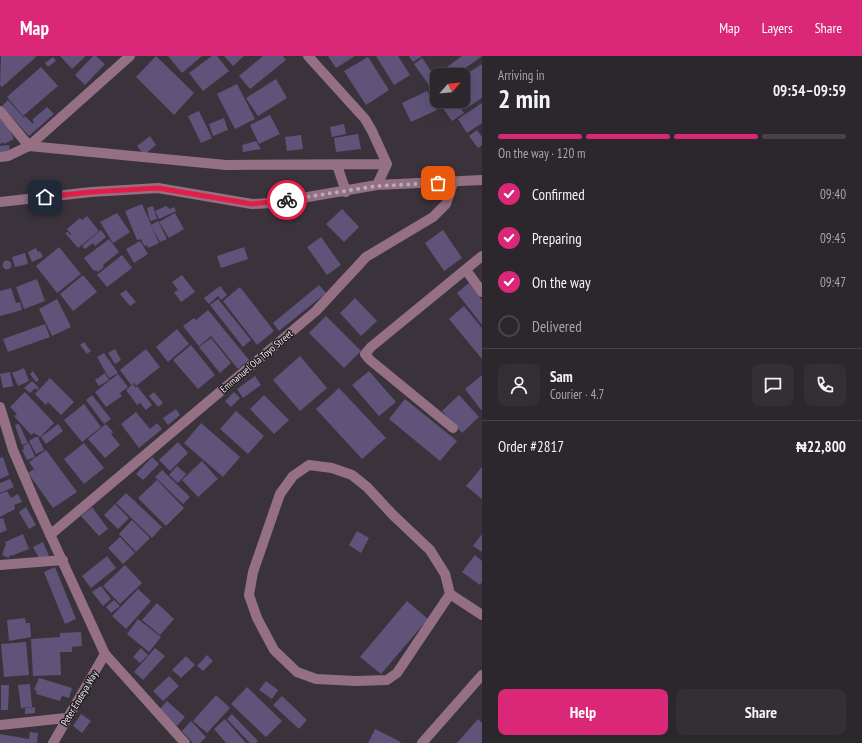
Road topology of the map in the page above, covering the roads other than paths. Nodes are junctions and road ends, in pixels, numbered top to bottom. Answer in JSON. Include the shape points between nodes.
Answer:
{"nodes":[{"id":1,"x":130,"y":56,"type":"edge"},
{"id":2,"x":308,"y":56,"type":"edge"},
{"id":3,"x":0,"y":111,"type":"edge"},
{"id":4,"x":29,"y":146,"type":"junction"},
{"id":5,"x":0,"y":157,"type":"edge"},
{"id":6,"x":387,"y":164,"type":"junction"},
{"id":7,"x":337,"y":165,"type":"junction"},
{"id":8,"x":477,"y":180,"type":"edge"},
{"id":9,"x":453,"y":183,"type":"junction"},
{"id":10,"x":377,"y":186,"type":"junction"},
{"id":11,"x":482,"y":188,"type":"edge"},
{"id":12,"x":346,"y":192,"type":"junction"},
{"id":13,"x":0,"y":202,"type":"edge"},
{"id":14,"x":482,"y":256,"type":"edge"},
{"id":15,"x":466,"y":270,"type":"junction"},
{"id":16,"x":482,"y":292,"type":"edge"},
{"id":17,"x":0,"y":407,"type":"edge"},
{"id":18,"x":453,"y":428,"type":"dead end"},
{"id":19,"x":50,"y":535,"type":"junction"},
{"id":20,"x":63,"y":560,"type":"junction"},
{"id":21,"x":0,"y":565,"type":"edge"},
{"id":22,"x":450,"y":594,"type":"junction"},
{"id":23,"x":482,"y":615,"type":"edge"},
{"id":24,"x":105,"y":654,"type":"junction"},
{"id":25,"x":482,"y":675,"type":"edge"},
{"id":26,"x":66,"y":718,"type":"junction"},
{"id":27,"x":0,"y":725,"type":"edge"},
{"id":28,"x":53,"y":743,"type":"edge"},
{"id":29,"x":185,"y":743,"type":"edge"},
{"id":30,"x":422,"y":743,"type":"edge"}],
"edges":[{"from":1,"to":4,"type":"street"},
{"from":2,"to":6,"type":"street","via":[[364,119]]},
{"from":3,"to":4,"type":"street"},
{"from":4,"to":5,"type":"street"},
{"from":4,"to":7,"type":"street","via":[[226,165]]},
{"from":6,"to":7,"type":"street"},
{"from":6,"to":10,"type":"street"},
{"from":7,"to":12,"type":"street"},
{"from":8,"to":9,"type":"street"},
{"from":8,"to":11,"type":"street"},
{"from":9,"to":10,"type":"street"},
{"from":9,"to":19,"type":"street","name":"Emmanuel Ola Toyo Street","via":[[446,204],[433,217],[366,257],[316,311]]},
{"from":10,"to":12,"type":"street"},
{"from":12,"to":13,"type":"street","via":[[252,204],[158,188]]},
{"from":14,"to":15,"type":"street"},
{"from":15,"to":16,"type":"street"},
{"from":15,"to":18,"type":"street","via":[[365,354]]},
{"from":17,"to":19,"type":"street","via":[[13,450]]},
{"from":19,"to":20,"type":"street"},
{"from":20,"to":21,"type":"street"},
{"from":20,"to":24,"type":"street"},
{"from":22,"to":22,"type":"street","via":[[445,574],[430,550],[367,487],[352,475],[332,468],[309,465],[293,476],[280,494],[248,594],[274,650],[297,672],[316,679],[356,682],[387,680],[397,673]]},
{"from":22,"to":23,"type":"street"},
{"from":24,"to":26,"type":"street","name":"Peter Eruteya Way"},
{"from":24,"to":29,"type":"street"},
{"from":25,"to":30,"type":"street"},
{"from":26,"to":27,"type":"street"},
{"from":26,"to":28,"type":"street","name":"Peter Eruteya Way"}]}
